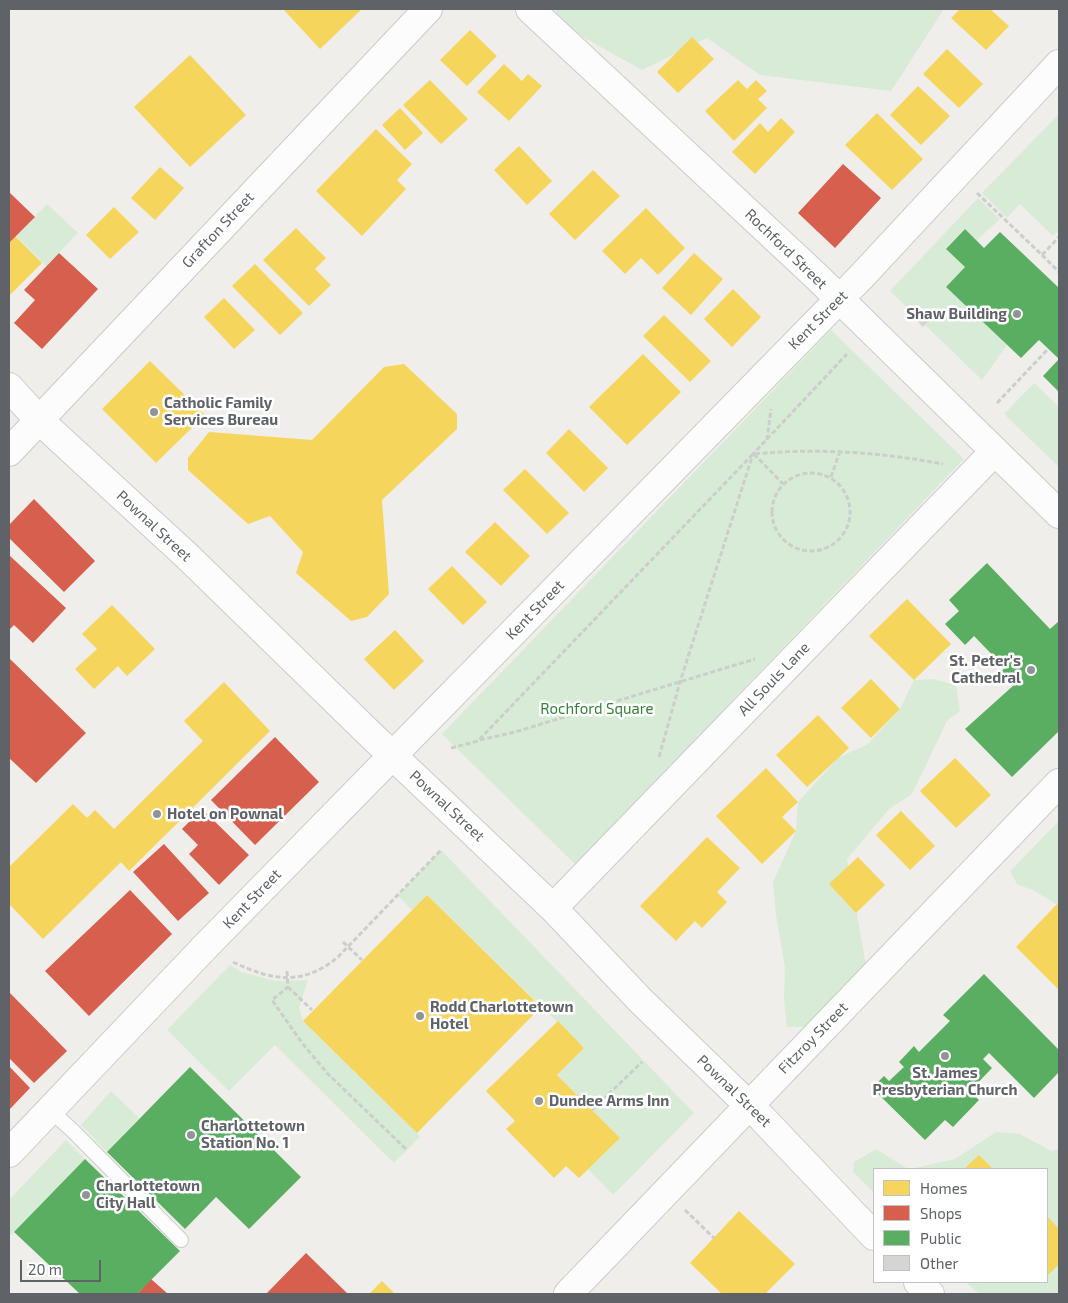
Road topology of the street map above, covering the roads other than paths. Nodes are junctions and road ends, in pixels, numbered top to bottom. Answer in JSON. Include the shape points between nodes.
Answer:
{"nodes":[{"id":1,"x":428,"y":9,"type":"edge"},
{"id":2,"x":530,"y":9,"type":"edge"},
{"id":3,"x":1059,"y":64,"type":"edge"},
{"id":4,"x":838,"y":300,"type":"junction"},
{"id":5,"x":9,"y":387,"type":"edge"},
{"id":6,"x":38,"y":419,"type":"junction"},
{"id":7,"x":995,"y":451,"type":"junction"},
{"id":8,"x":9,"y":452,"type":"edge"},
{"id":9,"x":1059,"y":514,"type":"edge"},
{"id":10,"x":393,"y":755,"type":"junction"},
{"id":11,"x":1059,"y":783,"type":"edge"},
{"id":12,"x":554,"y":908,"type":"junction"},
{"id":13,"x":749,"y":1106,"type":"junction"},
{"id":14,"x":50,"y":1110,"type":"junction"},
{"id":15,"x":9,"y":1153,"type":"edge"},
{"id":16,"x":873,"y":1235,"type":"edge"},
{"id":17,"x":181,"y":1240,"type":"dead end"},
{"id":18,"x":919,"y":1283,"type":"edge"},
{"id":19,"x":568,"y":1294,"type":"edge"},
{"id":20,"x":930,"y":1294,"type":"edge"}],
"edges":[{"from":1,"to":6,"type":"street","name":"Grafton Street"},
{"from":2,"to":4,"type":"street","name":"Rochford Street"},
{"from":3,"to":4,"type":"street","name":"Kent Street"},
{"from":4,"to":7,"type":"street","name":"Rochford Street"},
{"from":4,"to":10,"type":"street","name":"Kent Street"},
{"from":5,"to":6,"type":"street","name":"Pownal Street"},
{"from":6,"to":8,"type":"street","name":"Grafton Street"},
{"from":6,"to":10,"type":"street","name":"Pownal Street","via":[[187,556]]},
{"from":7,"to":9,"type":"street","name":"Rochford Street"},
{"from":7,"to":12,"type":"street","name":"All Souls Lane"},
{"from":10,"to":12,"type":"street","name":"Pownal Street"},
{"from":10,"to":14,"type":"street","name":"Kent Street"},
{"from":11,"to":13,"type":"street","name":"Fitzroy Street"},
{"from":12,"to":13,"type":"street","name":"Pownal Street","via":[[641,1001]]},
{"from":13,"to":16,"type":"street","name":"Pownal Street"},
{"from":13,"to":19,"type":"street","name":"Fitzroy Street"},
{"from":14,"to":15,"type":"street","name":"Kent Street"},
{"from":14,"to":17,"type":"lane"},
{"from":18,"to":20,"type":"street"}]}
